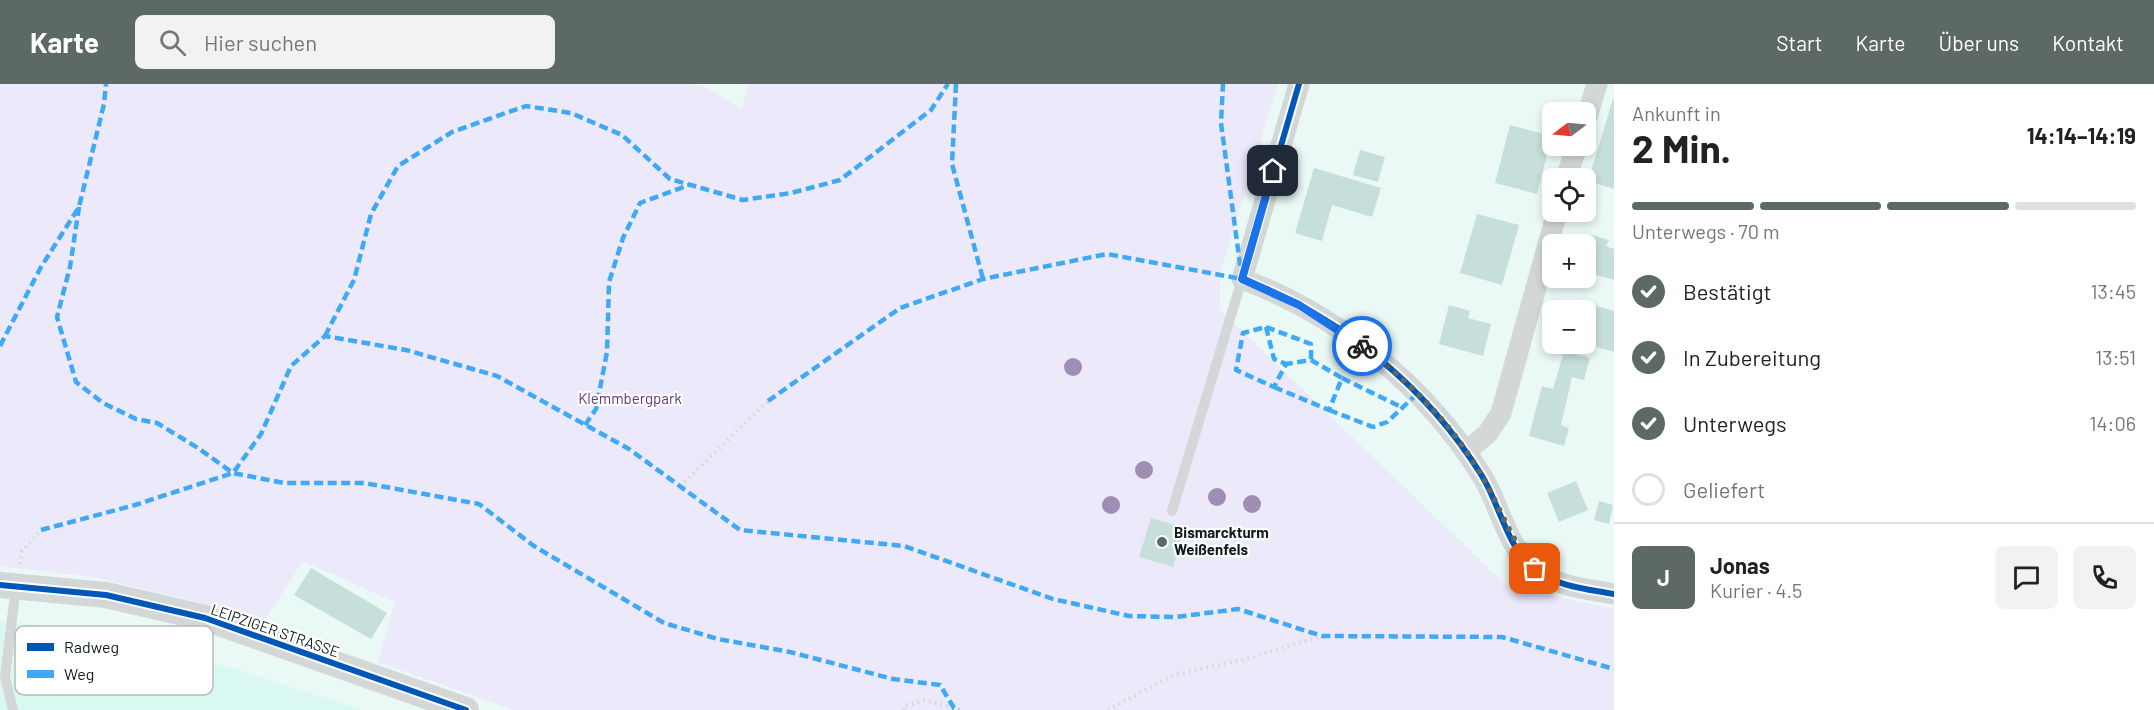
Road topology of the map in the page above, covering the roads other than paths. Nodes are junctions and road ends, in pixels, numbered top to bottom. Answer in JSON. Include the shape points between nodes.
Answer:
{"nodes":[{"id":1,"x":1299,"y":84,"type":"edge"},
{"id":2,"x":1597,"y":84,"type":"edge"},
{"id":3,"x":1592,"y":102,"type":"edge"},
{"id":4,"x":1554,"y":222,"type":"edge"},
{"id":5,"x":1242,"y":279,"type":"junction"},
{"id":6,"x":1467,"y":451,"type":"junction"},
{"id":7,"x":1172,"y":511,"type":"dead end"},
{"id":8,"x":8,"y":585,"type":"edge"},
{"id":9,"x":1614,"y":594,"type":"edge"},
{"id":10,"x":13,"y":710,"type":"edge"},
{"id":11,"x":466,"y":710,"type":"edge"}],
"edges":[{"from":1,"to":5,"type":"street"},
{"from":2,"to":3,"type":"street"},
{"from":4,"to":6,"type":"street","via":[[1501,413],[1488,433]]},
{"from":5,"to":6,"type":"street","via":[[1299,305],[1374,355],[1443,421]]},
{"from":5,"to":7,"type":"lane"},
{"from":6,"to":9,"type":"street","via":[[1522,554],[1535,569],[1556,582]]},
{"from":8,"to":10,"type":"lane","via":[[6,676]]},
{"from":8,"to":11,"type":"street","name":"LEIPZIGER STRASSE","via":[[106,595],[205,618]]}]}
